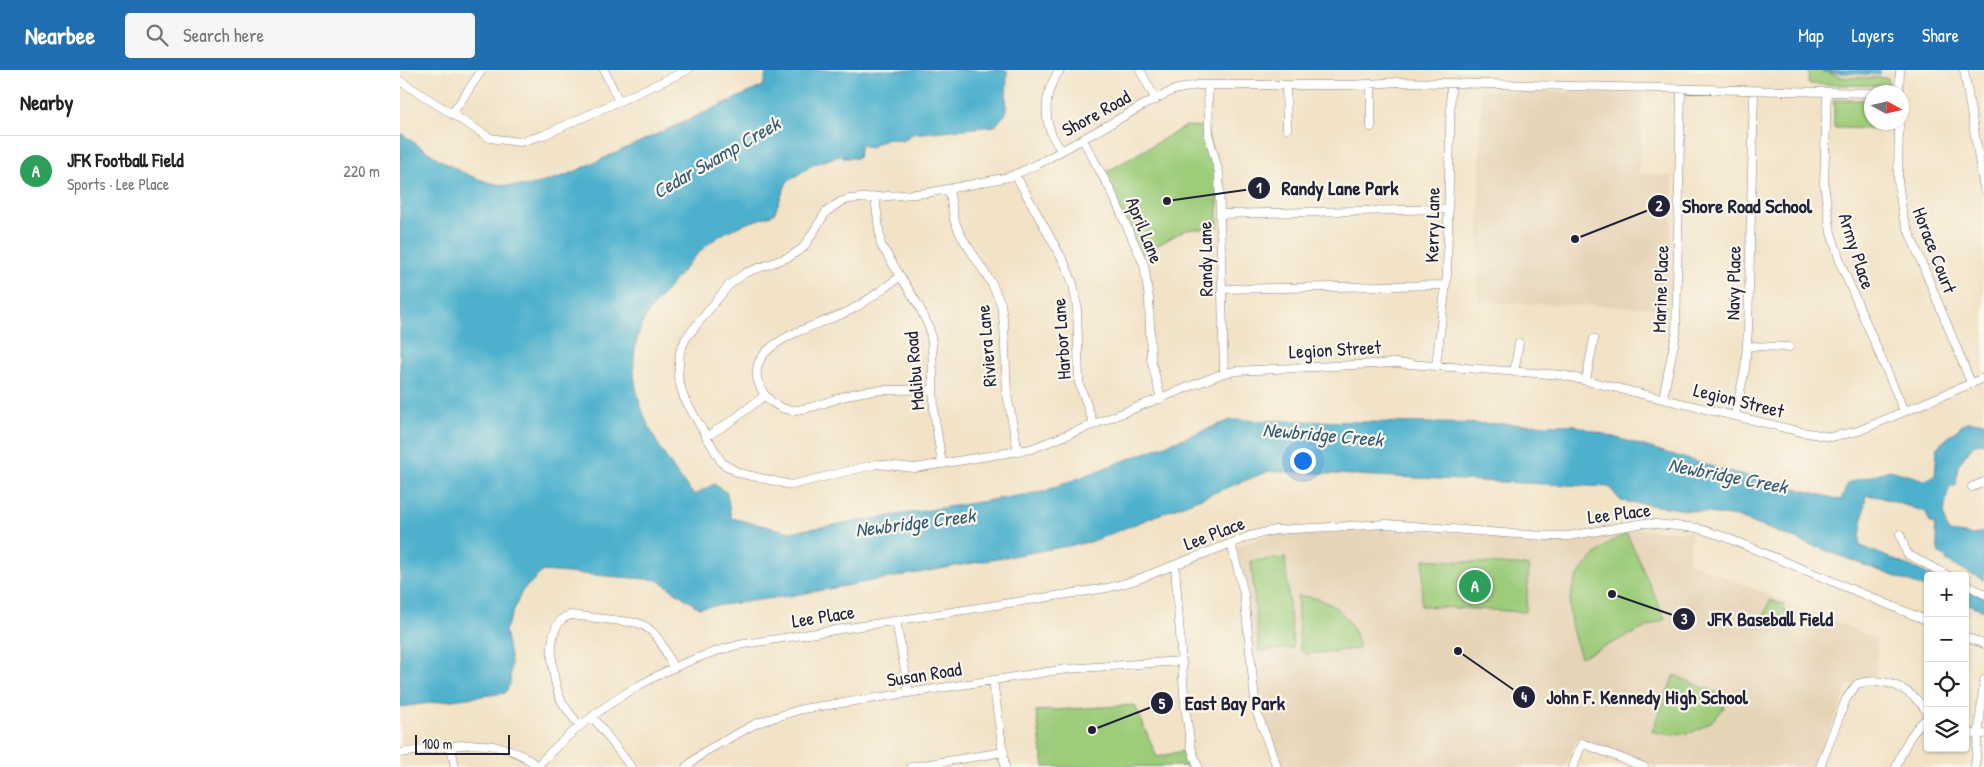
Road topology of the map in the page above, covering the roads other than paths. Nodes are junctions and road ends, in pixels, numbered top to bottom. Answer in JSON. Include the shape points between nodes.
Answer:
{"nodes":[{"id":1,"x":482,"y":70,"type":"edge"},
{"id":2,"x":604,"y":70,"type":"edge"},
{"id":3,"x":688,"y":70,"type":"edge"},
{"id":4,"x":1060,"y":70,"type":"edge"},
{"id":5,"x":1140,"y":70,"type":"edge"},
{"id":6,"x":1900,"y":70,"type":"edge"},
{"id":7,"x":1964,"y":70,"type":"edge"},
{"id":8,"x":400,"y":81,"type":"edge"},
{"id":9,"x":1371,"y":84,"type":"junction"},
{"id":10,"x":1451,"y":84,"type":"junction"},
{"id":11,"x":1286,"y":85,"type":"junction"},
{"id":12,"x":1899,"y":85,"type":"edge"},
{"id":13,"x":1208,"y":86,"type":"junction"},
{"id":14,"x":1681,"y":89,"type":"junction"},
{"id":15,"x":1754,"y":91,"type":"junction"},
{"id":16,"x":1827,"y":92,"type":"junction"},
{"id":17,"x":1864,"y":93,"type":"edge"},
{"id":18,"x":1156,"y":100,"type":"junction"},
{"id":19,"x":619,"y":102,"type":"junction"},
{"id":20,"x":452,"y":114,"type":"junction"},
{"id":21,"x":1371,"y":127,"type":"dead end"},
{"id":22,"x":1286,"y":129,"type":"dead end"},
{"id":23,"x":1899,"y":130,"type":"edge"},
{"id":24,"x":1083,"y":140,"type":"junction"},
{"id":25,"x":1061,"y":152,"type":"junction"},
{"id":26,"x":1015,"y":174,"type":"junction"},
{"id":27,"x":949,"y":189,"type":"junction"},
{"id":28,"x":1984,"y":190,"type":"edge"},
{"id":29,"x":875,"y":197,"type":"junction"},
{"id":30,"x":1448,"y":209,"type":"junction"},
{"id":31,"x":1220,"y":214,"type":"junction"},
{"id":32,"x":900,"y":277,"type":"junction"},
{"id":33,"x":1446,"y":285,"type":"junction"},
{"id":34,"x":1222,"y":289,"type":"junction"},
{"id":35,"x":1594,"y":339,"type":"dead end"},
{"id":36,"x":1519,"y":343,"type":"dead end"},
{"id":37,"x":1747,"y":346,"type":"junction"},
{"id":38,"x":1789,"y":347,"type":"dead end"},
{"id":39,"x":1436,"y":366,"type":"junction"},
{"id":40,"x":1514,"y":372,"type":"junction"},
{"id":41,"x":1224,"y":373,"type":"junction"},
{"id":42,"x":1984,"y":378,"type":"edge"},
{"id":43,"x":1586,"y":379,"type":"junction"},
{"id":44,"x":1971,"y":383,"type":"junction"},
{"id":45,"x":933,"y":390,"type":"junction"},
{"id":46,"x":765,"y":395,"type":"junction"},
{"id":47,"x":1663,"y":398,"type":"junction"},
{"id":48,"x":1161,"y":399,"type":"junction"},
{"id":49,"x":1904,"y":411,"type":"junction"},
{"id":50,"x":1735,"y":415,"type":"junction"},
{"id":51,"x":1094,"y":425,"type":"junction"},
{"id":52,"x":706,"y":437,"type":"junction"},
{"id":53,"x":1018,"y":452,"type":"junction"},
{"id":54,"x":942,"y":464,"type":"junction"},
{"id":55,"x":1984,"y":482,"type":"edge"},
{"id":56,"x":1972,"y":487,"type":"dead end"},
{"id":57,"x":1900,"y":534,"type":"dead end"},
{"id":58,"x":1231,"y":543,"type":"junction"},
{"id":59,"x":1175,"y":565,"type":"junction"},
{"id":60,"x":1941,"y":572,"type":"edge"},
{"id":61,"x":1969,"y":586,"type":"edge"},
{"id":62,"x":1984,"y":594,"type":"edge"},
{"id":63,"x":1924,"y":619,"type":"edge"},
{"id":64,"x":896,"y":621,"type":"junction"},
{"id":65,"x":1969,"y":638,"type":"edge"},
{"id":66,"x":1984,"y":644,"type":"edge"},
{"id":67,"x":1181,"y":661,"type":"junction"},
{"id":68,"x":673,"y":667,"type":"junction"},
{"id":69,"x":993,"y":680,"type":"junction"},
{"id":70,"x":1984,"y":680,"type":"edge"},
{"id":71,"x":909,"y":693,"type":"junction"},
{"id":72,"x":1924,"y":709,"type":"edge"},
{"id":73,"x":593,"y":717,"type":"junction"},
{"id":74,"x":1924,"y":719,"type":"edge"},
{"id":75,"x":580,"y":726,"type":"junction"},
{"id":76,"x":1981,"y":735,"type":"edge"},
{"id":77,"x":451,"y":747,"type":"junction"},
{"id":78,"x":1004,"y":752,"type":"junction"},
{"id":79,"x":400,"y":753,"type":"edge"},
{"id":80,"x":538,"y":766,"type":"edge"},
{"id":81,"x":456,"y":767,"type":"edge"},
{"id":82,"x":631,"y":767,"type":"edge"},
{"id":83,"x":686,"y":767,"type":"edge"},
{"id":84,"x":911,"y":767,"type":"edge"},
{"id":85,"x":1005,"y":767,"type":"edge"},
{"id":86,"x":1198,"y":767,"type":"edge"},
{"id":87,"x":1277,"y":767,"type":"edge"},
{"id":88,"x":1572,"y":767,"type":"edge"},
{"id":89,"x":1644,"y":767,"type":"edge"},
{"id":90,"x":1820,"y":767,"type":"edge"},
{"id":91,"x":1896,"y":767,"type":"edge"},
{"id":92,"x":1975,"y":767,"type":"edge"}],
"edges":[{"from":1,"to":20,"type":"street"},
{"from":2,"to":19,"type":"street"},
{"from":3,"to":19,"type":"street"},
{"from":4,"to":25,"type":"street","via":[[1049,85],[1048,122]]},
{"from":5,"to":18,"type":"street"},
{"from":6,"to":12,"type":"street"},
{"from":7,"to":28,"type":"street"},
{"from":8,"to":20,"type":"street"},
{"from":9,"to":10,"type":"street","name":"Shore Road"},
{"from":9,"to":11,"type":"street","name":"Shore Road"},
{"from":9,"to":21,"type":"street"},
{"from":10,"to":14,"type":"street","name":"Shore Road"},
{"from":10,"to":30,"type":"street","name":"Kerry Lane"},
{"from":11,"to":13,"type":"street","name":"Shore Road"},
{"from":11,"to":22,"type":"street"},
{"from":13,"to":18,"type":"street","name":"Shore Road","via":[[1180,88]]},
{"from":13,"to":31,"type":"street","name":"Randy Lane","via":[[1208,129],[1219,173]]},
{"from":14,"to":15,"type":"street","name":"Shore Road"},
{"from":14,"to":47,"type":"street","name":"Marine Place","via":[[1676,334]]},
{"from":15,"to":16,"type":"street","name":"Shore Road"},
{"from":15,"to":37,"type":"street","name":"Navy Place"},
{"from":16,"to":17,"type":"street","name":"Shore Road"},
{"from":16,"to":49,"type":"street","name":"Army Place","via":[[1824,184],[1831,233],[1842,267]]},
{"from":18,"to":24,"type":"street","name":"Shore Road"},
{"from":19,"to":20,"type":"street","via":[[544,136],[520,142],[490,138]]},
{"from":23,"to":44,"type":"street","name":"Horace Court","via":[[1898,181],[1903,217]]},
{"from":24,"to":25,"type":"street","name":"Shore Road"},
{"from":24,"to":48,"type":"street","name":"April Lane","via":[[1112,193],[1144,264],[1151,358]]},
{"from":25,"to":26,"type":"street","name":"Shore Road"},
{"from":26,"to":27,"type":"street","name":"Shore Road"},
{"from":26,"to":51,"type":"street","name":"Harbor Lane","via":[[1073,284],[1079,383]]},
{"from":27,"to":29,"type":"street","name":"Shore Road"},
{"from":27,"to":53,"type":"street","name":"Riviera Lane","via":[[960,234],[1001,304],[1007,394]]},
{"from":29,"to":32,"type":"street","name":"Malibu Road","via":[[881,245]]},
{"from":29,"to":52,"type":"street","name":"Shore Road","via":[[849,200],[834,206],[826,212],[803,248],[734,280],[692,329],[680,352],[678,377],[684,398]]},
{"from":30,"to":31,"type":"street"},
{"from":30,"to":33,"type":"street","name":"Kerry Lane"},
{"from":31,"to":34,"type":"street","name":"Randy Lane"},
{"from":32,"to":45,"type":"street","name":"Malibu Road","via":[[929,327]]},
{"from":32,"to":46,"type":"street","via":[[851,310],[774,344],[759,365],[758,377]]},
{"from":33,"to":34,"type":"street"},
{"from":33,"to":39,"type":"street","name":"Kerry Lane"},
{"from":34,"to":41,"type":"street","name":"Randy Lane"},
{"from":35,"to":43,"type":"street"},
{"from":36,"to":40,"type":"street"},
{"from":37,"to":38,"type":"street"},
{"from":37,"to":50,"type":"street","name":"Navy Place"},
{"from":39,"to":40,"type":"street","name":"Legion Street"},
{"from":39,"to":41,"type":"street","name":"Legion Street","via":[[1394,363]]},
{"from":40,"to":43,"type":"street","name":"Legion Street"},
{"from":41,"to":48,"type":"street","name":"Legion Street"},
{"from":42,"to":44,"type":"street","name":"Legion Street"},
{"from":43,"to":47,"type":"street","name":"Legion Street"},
{"from":44,"to":49,"type":"street","name":"Legion Street"},
{"from":45,"to":46,"type":"street","via":[[857,393],[792,410],[780,407]]},
{"from":45,"to":54,"type":"street","name":"Malibu Road"},
{"from":46,"to":52,"type":"street"},
{"from":47,"to":50,"type":"street","name":"Legion Street"},
{"from":48,"to":51,"type":"street","name":"Legion Street"},
{"from":49,"to":50,"type":"street","name":"Legion Street","via":[[1858,431],[1831,437]]},
{"from":51,"to":53,"type":"street","name":"Legion Street"},
{"from":52,"to":54,"type":"street","name":"Legion Street","via":[[718,458],[729,469],[785,485],[807,483],[877,464],[915,468]]},
{"from":53,"to":54,"type":"street","name":"Legion Street"},
{"from":55,"to":56,"type":"street"},
{"from":57,"to":60,"type":"street","via":[[1907,554]]},
{"from":58,"to":59,"type":"street","name":"Lee Place"},
{"from":58,"to":63,"type":"street","name":"Lee Place","via":[[1264,532],[1313,527],[1387,524],[1552,536],[1645,523],[1674,525],[1725,537]]},
{"from":58,"to":87,"type":"street","via":[[1244,594],[1256,710]]},
{"from":59,"to":64,"type":"street","name":"Lee Place","via":[[1107,588]]},
{"from":59,"to":67,"type":"street"},
{"from":61,"to":62,"type":"street"},
{"from":64,"to":68,"type":"street","name":"Lee Place","via":[[738,645]]},
{"from":64,"to":71,"type":"street"},
{"from":65,"to":66,"type":"street"},
{"from":67,"to":69,"type":"street","name":"Susan Road","via":[[1067,669]]},
{"from":67,"to":86,"type":"street","via":[[1190,747]]},
{"from":68,"to":73,"type":"street","name":"Lee Place","via":[[628,691]]},
{"from":68,"to":75,"type":"street","via":[[656,635],[647,626],[571,615],[563,618],[556,627],[553,642],[555,678],[563,703]]},
{"from":69,"to":71,"type":"street","name":"Susan Road"},
{"from":69,"to":78,"type":"street"},
{"from":70,"to":76,"type":"street"},
{"from":71,"to":83,"type":"street","name":"Susan Road","via":[[802,710],[757,723],[704,752]]},
{"from":72,"to":90,"type":"street","via":[[1916,698],[1897,686],[1874,680],[1857,684],[1846,699]]},
{"from":73,"to":75,"type":"street","name":"Lee Place"},
{"from":73,"to":82,"type":"street"},
{"from":74,"to":91,"type":"street","via":[[1906,742]]},
{"from":75,"to":80,"type":"street","name":"Lee Place"},
{"from":76,"to":92,"type":"street"},
{"from":77,"to":79,"type":"street"},
{"from":77,"to":80,"type":"street","via":[[501,745],[519,752]]},
{"from":77,"to":81,"type":"street"},
{"from":78,"to":84,"type":"street"},
{"from":78,"to":85,"type":"street"},
{"from":88,"to":89,"type":"street","via":[[1582,743]]}]}
